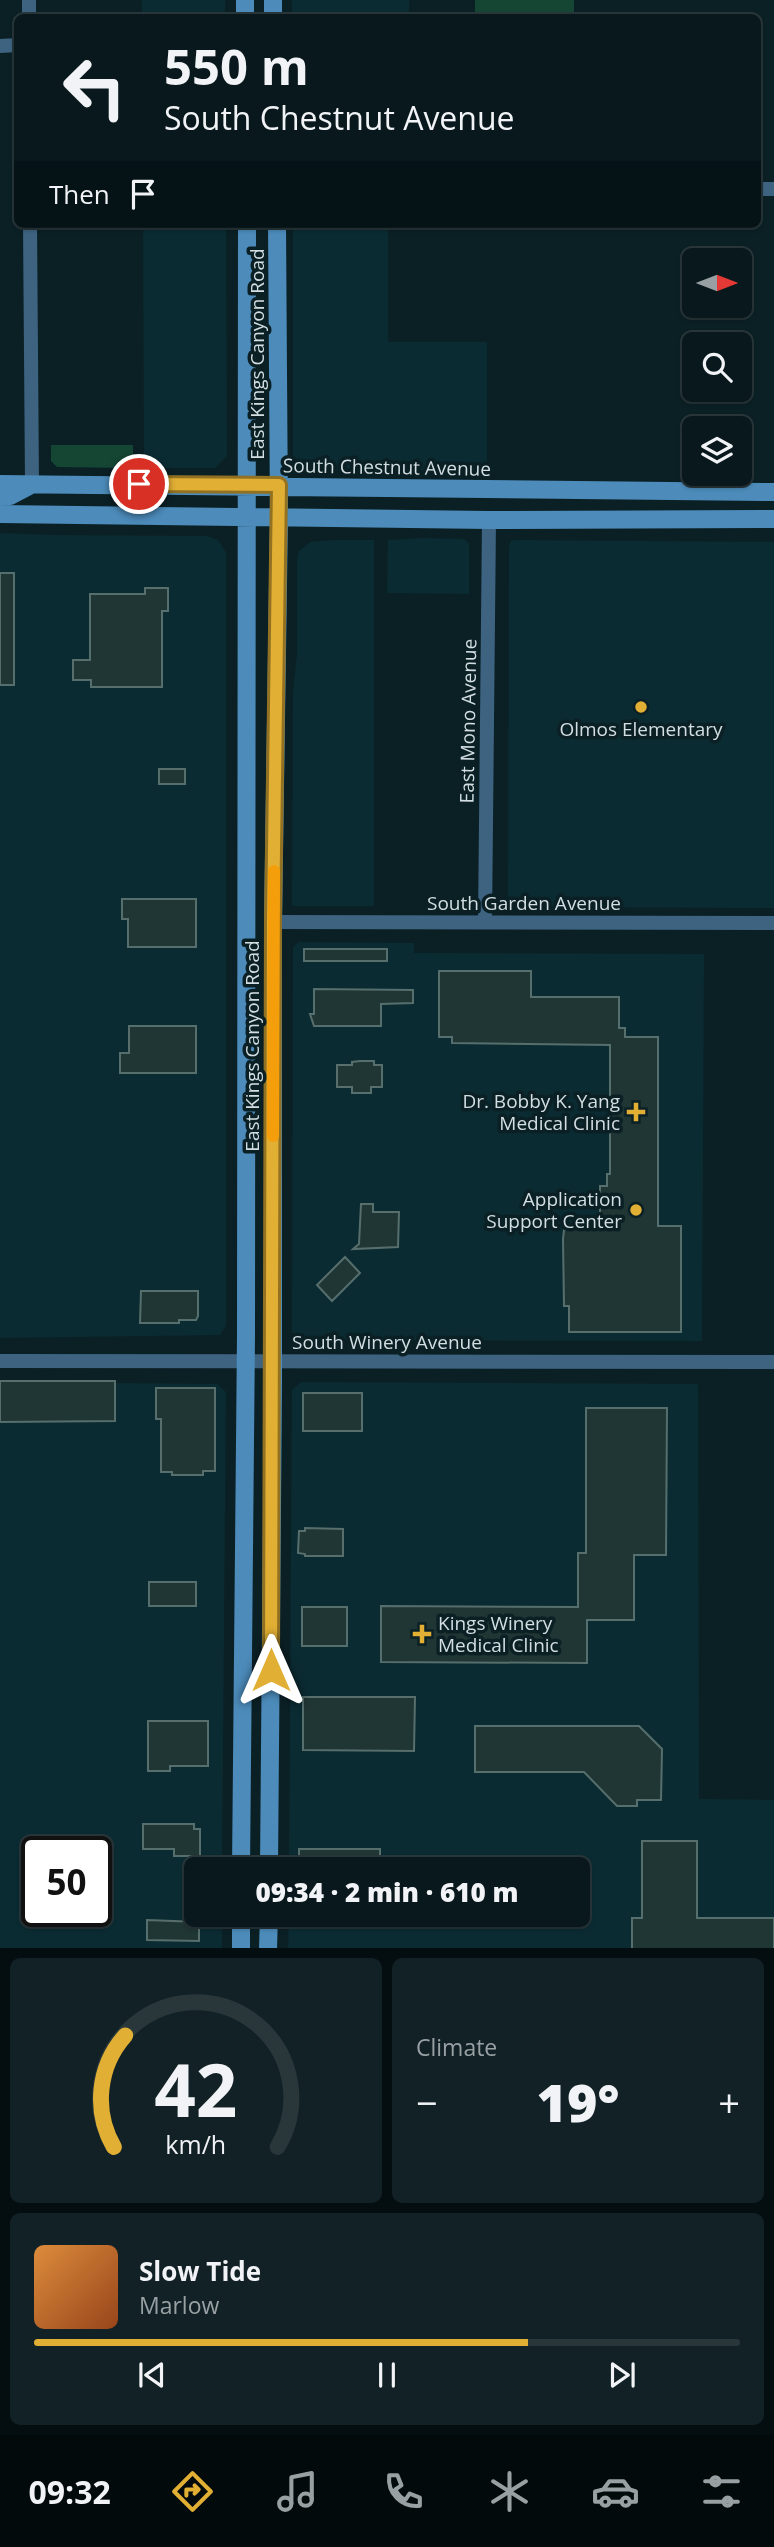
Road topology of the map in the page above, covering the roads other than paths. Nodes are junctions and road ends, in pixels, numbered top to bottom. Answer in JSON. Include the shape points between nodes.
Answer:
{"nodes":[{"id":1,"x":30,"y":228,"type":"edge"},
{"id":2,"x":247,"y":228,"type":"edge"},
{"id":3,"x":277,"y":228,"type":"edge"},
{"id":4,"x":0,"y":484,"type":"edge"},
{"id":5,"x":32,"y":484,"type":"junction"},
{"id":6,"x":247,"y":485,"type":"junction"},
{"id":7,"x":279,"y":485,"type":"junction"},
{"id":8,"x":706,"y":491,"type":"junction"},
{"id":9,"x":774,"y":492,"type":"edge"},
{"id":10,"x":0,"y":496,"type":"edge"},
{"id":11,"x":0,"y":514,"type":"edge"},
{"id":12,"x":247,"y":517,"type":"junction"},
{"id":13,"x":279,"y":517,"type":"junction"},
{"id":14,"x":706,"y":519,"type":"junction"},
{"id":15,"x":774,"y":519,"type":"edge"},
{"id":16,"x":489,"y":520,"type":"junction"},
{"id":17,"x":273,"y":922,"type":"junction"},
{"id":18,"x":485,"y":922,"type":"junction"},
{"id":19,"x":774,"y":923,"type":"edge"},
{"id":20,"x":0,"y":1362,"type":"edge"},
{"id":21,"x":246,"y":1362,"type":"junction"},
{"id":22,"x":273,"y":1362,"type":"junction"},
{"id":23,"x":774,"y":1362,"type":"edge"},
{"id":24,"x":241,"y":1857,"type":"edge"},
{"id":25,"x":269,"y":1857,"type":"edge"},
{"id":26,"x":241,"y":1927,"type":"edge"},
{"id":27,"x":269,"y":1927,"type":"edge"},
{"id":28,"x":241,"y":1948,"type":"edge"},
{"id":29,"x":268,"y":1948,"type":"edge"}],
"edges":[{"from":1,"to":5,"type":"street"},
{"from":2,"to":6,"type":"main road","name":"East Kings Canyon Road"},
{"from":3,"to":7,"type":"main road","name":"East Kings Canyon Road"},
{"from":4,"to":5,"type":"main road","name":"South Chestnut Avenue"},
{"from":5,"to":6,"type":"main road","name":"South Chestnut Avenue"},
{"from":5,"to":10,"type":"main road","via":[[10,496]]},
{"from":6,"to":7,"type":"main road","name":"South Chestnut Avenue"},
{"from":6,"to":12,"type":"main road","name":"East Kings Canyon Road"},
{"from":7,"to":8,"type":"main road","name":"South Chestnut Avenue"},
{"from":7,"to":13,"type":"main road","name":"East Kings Canyon Road"},
{"from":8,"to":9,"type":"main road","name":"South Chestnut Avenue"},
{"from":8,"to":14,"type":"main road"},
{"from":11,"to":12,"type":"main road"},
{"from":12,"to":13,"type":"main road"},
{"from":12,"to":21,"type":"main road","name":"East Kings Canyon Road"},
{"from":13,"to":16,"type":"main road"},
{"from":13,"to":17,"type":"main road","name":"East Kings Canyon Road"},
{"from":14,"to":15,"type":"main road"},
{"from":14,"to":16,"type":"main road"},
{"from":16,"to":18,"type":"street","name":"East Mono Avenue"},
{"from":17,"to":18,"type":"street","name":"South Garden Avenue"},
{"from":17,"to":22,"type":"main road","name":"East Kings Canyon Road"},
{"from":18,"to":19,"type":"street","name":"South Garden Avenue"},
{"from":20,"to":21,"type":"street","name":"South Winery Avenue"},
{"from":21,"to":22,"type":"street","name":"South Winery Avenue"},
{"from":21,"to":24,"type":"main road","name":"East Kings Canyon Road"},
{"from":22,"to":23,"type":"street","name":"South Winery Avenue"},
{"from":22,"to":25,"type":"main road","name":"East Kings Canyon Road"},
{"from":26,"to":28,"type":"main road"},
{"from":27,"to":29,"type":"main road"}]}
